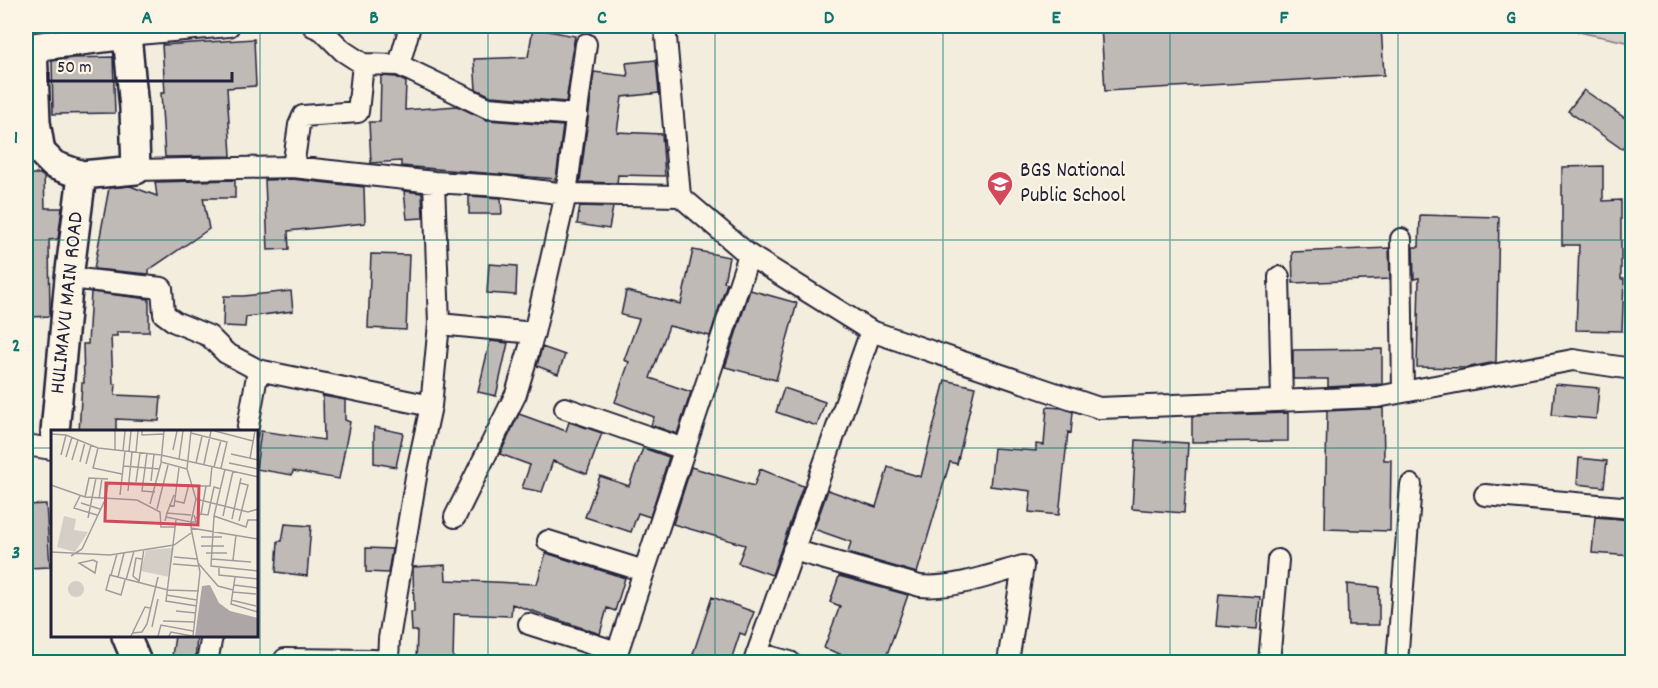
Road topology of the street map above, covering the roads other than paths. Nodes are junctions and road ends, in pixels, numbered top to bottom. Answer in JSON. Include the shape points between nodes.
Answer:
{"nodes":[{"id":1,"x":229,"y":26,"type":"edge"},
{"id":2,"x":313,"y":26,"type":"edge"},
{"id":3,"x":410,"y":26,"type":"edge"},
{"id":4,"x":665,"y":26,"type":"edge"},
{"id":5,"x":126,"y":30,"type":"edge"},
{"id":6,"x":586,"y":44,"type":"dead end"},
{"id":7,"x":363,"y":64,"type":"junction"},
{"id":8,"x":399,"y":65,"type":"junction"},
{"id":9,"x":577,"y":115,"type":"junction"},
{"id":10,"x":31,"y":125,"type":"edge"},
{"id":11,"x":293,"y":167,"type":"junction"},
{"id":12,"x":136,"y":170,"type":"junction"},
{"id":13,"x":82,"y":175,"type":"junction"},
{"id":14,"x":434,"y":182,"type":"junction"},
{"id":15,"x":566,"y":194,"type":"junction"},
{"id":16,"x":680,"y":196,"type":"junction"},
{"id":17,"x":1401,"y":239,"type":"dead end"},
{"id":18,"x":749,"y":255,"type":"junction"},
{"id":19,"x":1279,"y":277,"type":"dead end"},
{"id":20,"x":69,"y":278,"type":"junction"},
{"id":21,"x":439,"y":324,"type":"junction"},
{"id":22,"x":871,"y":331,"type":"junction"},
{"id":23,"x":534,"y":333,"type":"junction"},
{"id":24,"x":1632,"y":369,"type":"edge"},
{"id":25,"x":258,"y":370,"type":"junction"},
{"id":26,"x":1403,"y":392,"type":"junction"},
{"id":27,"x":1282,"y":400,"type":"junction"},
{"id":28,"x":431,"y":406,"type":"junction"},
{"id":29,"x":565,"y":408,"type":"dead end"},
{"id":30,"x":55,"y":430,"type":"edge"},
{"id":31,"x":247,"y":430,"type":"edge"},
{"id":32,"x":26,"y":445,"type":"edge"},
{"id":33,"x":51,"y":449,"type":"edge"},
{"id":34,"x":684,"y":449,"type":"junction"},
{"id":35,"x":1411,"y":485,"type":"dead end"},
{"id":36,"x":1485,"y":495,"type":"dead end"},
{"id":37,"x":1632,"y":508,"type":"edge"},
{"id":38,"x":455,"y":517,"type":"dead end"},
{"id":39,"x":548,"y":541,"type":"dead end"},
{"id":40,"x":794,"y":550,"type":"junction"},
{"id":41,"x":1278,"y":560,"type":"dead end"},
{"id":42,"x":644,"y":571,"type":"junction"},
{"id":43,"x":529,"y":624,"type":"dead end"},
{"id":44,"x":126,"y":637,"type":"edge"},
{"id":45,"x":212,"y":637,"type":"edge"},
{"id":46,"x":615,"y":657,"type":"edge"},
{"id":47,"x":755,"y":658,"type":"edge"},
{"id":48,"x":372,"y":661,"type":"edge"},
{"id":49,"x":137,"y":663,"type":"edge"},
{"id":50,"x":207,"y":663,"type":"edge"},
{"id":51,"x":284,"y":663,"type":"edge"},
{"id":52,"x":790,"y":663,"type":"edge"},
{"id":53,"x":1008,"y":663,"type":"edge"},
{"id":54,"x":1269,"y":663,"type":"edge"},
{"id":55,"x":1396,"y":663,"type":"edge"}],
"edges":[{"from":1,"to":5,"type":"street"},
{"from":2,"to":7,"type":"street"},
{"from":3,"to":8,"type":"street"},
{"from":4,"to":16,"type":"street"},
{"from":5,"to":10,"type":"street","via":[[33,47]]},
{"from":5,"to":12,"type":"street"},
{"from":6,"to":9,"type":"street"},
{"from":7,"to":8,"type":"street"},
{"from":7,"to":11,"type":"street","via":[[358,112],[303,116]]},
{"from":8,"to":9,"type":"street","via":[[488,108]]},
{"from":9,"to":15,"type":"street"},
{"from":10,"to":13,"type":"street","via":[[41,152],[54,165]]},
{"from":11,"to":12,"type":"street"},
{"from":11,"to":14,"type":"street"},
{"from":12,"to":13,"type":"street"},
{"from":13,"to":20,"type":"street","name":"HULIMAVU MAIN ROAD"},
{"from":14,"to":15,"type":"street"},
{"from":14,"to":21,"type":"street"},
{"from":15,"to":16,"type":"street"},
{"from":15,"to":23,"type":"street"},
{"from":16,"to":18,"type":"street"},
{"from":17,"to":26,"type":"street"},
{"from":18,"to":22,"type":"street"},
{"from":18,"to":34,"type":"street"},
{"from":19,"to":27,"type":"street"},
{"from":20,"to":25,"type":"street","via":[[162,288],[164,314],[208,336],[226,353]]},
{"from":20,"to":30,"type":"street","name":"HULIMAVU MAIN ROAD"},
{"from":21,"to":23,"type":"street"},
{"from":21,"to":28,"type":"street"},
{"from":22,"to":27,"type":"street","via":[[1099,408]]},
{"from":22,"to":40,"type":"street"},
{"from":23,"to":38,"type":"street","via":[[516,394]]},
{"from":24,"to":26,"type":"street","via":[[1573,360]]},
{"from":25,"to":28,"type":"street"},
{"from":25,"to":31,"type":"street"},
{"from":26,"to":27,"type":"street","via":[[1377,397]]},
{"from":28,"to":48,"type":"street","via":[[388,661]]},
{"from":29,"to":34,"type":"street"},
{"from":32,"to":33,"type":"street"},
{"from":34,"to":42,"type":"street"},
{"from":35,"to":55,"type":"street"},
{"from":36,"to":37,"type":"street"},
{"from":39,"to":42,"type":"street"},
{"from":40,"to":47,"type":"street"},
{"from":40,"to":53,"type":"street","via":[[920,586],[936,587],[1023,566]]},
{"from":41,"to":54,"type":"street"},
{"from":42,"to":46,"type":"street"},
{"from":43,"to":46,"type":"street"},
{"from":44,"to":49,"type":"street"},
{"from":45,"to":50,"type":"street"},
{"from":47,"to":52,"type":"street"},
{"from":48,"to":51,"type":"street","via":[[285,659]]}]}
